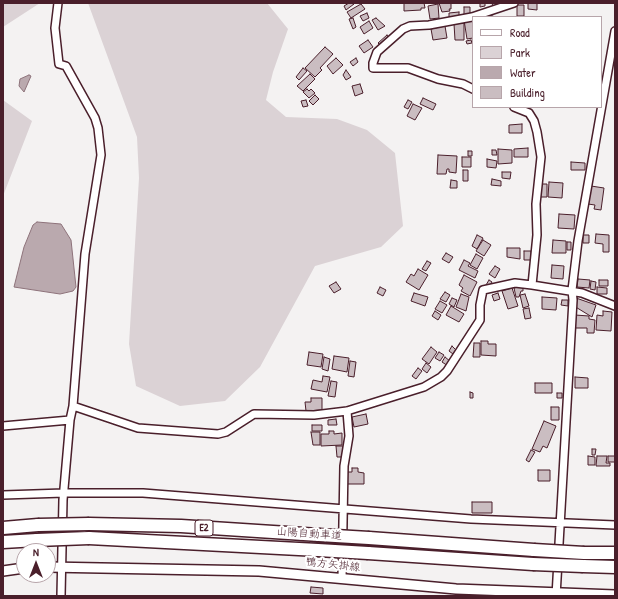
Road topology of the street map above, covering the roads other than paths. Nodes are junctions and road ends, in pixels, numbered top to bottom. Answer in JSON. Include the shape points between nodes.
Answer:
{"nodes":[{"id":1,"x":58,"y":3,"type":"edge"},
{"id":2,"x":514,"y":3,"type":"edge"},
{"id":3,"x":475,"y":16,"type":"edge"},
{"id":4,"x":472,"y":17,"type":"edge"},
{"id":5,"x":615,"y":31,"type":"edge"},
{"id":6,"x":472,"y":88,"type":"edge"},
{"id":7,"x":602,"y":105,"type":"edge"},
{"id":8,"x":516,"y":108,"type":"edge"},
{"id":9,"x":601,"y":108,"type":"edge"},
{"id":10,"x":532,"y":285,"type":"junction"},
{"id":11,"x":572,"y":290,"type":"junction"},
{"id":12,"x":615,"y":306,"type":"edge"},
{"id":13,"x":73,"y":406,"type":"junction"},
{"id":14,"x":347,"y":411,"type":"junction"},
{"id":15,"x":70,"y":420,"type":"junction"},
{"id":16,"x":3,"y":426,"type":"edge"},
{"id":17,"x":64,"y":493,"type":"junction"},
{"id":18,"x":3,"y":495,"type":"edge"},
{"id":19,"x":343,"y":508,"type":"junction"},
{"id":20,"x":560,"y":523,"type":"junction"},
{"id":21,"x":615,"y":525,"type":"edge"},
{"id":22,"x":3,"y":528,"type":"edge"},
{"id":23,"x":3,"y":542,"type":"edge"},
{"id":24,"x":615,"y":554,"type":"edge"},
{"id":25,"x":56,"y":566,"type":"edge"},
{"id":26,"x":61,"y":566,"type":"junction"},
{"id":27,"x":615,"y":567,"type":"edge"},
{"id":28,"x":16,"y":569,"type":"edge"},
{"id":29,"x":3,"y":571,"type":"edge"},
{"id":30,"x":342,"y":578,"type":"junction"},
{"id":31,"x":556,"y":595,"type":"edge"},
{"id":32,"x":615,"y":595,"type":"edge"},
{"id":33,"x":61,"y":596,"type":"edge"}],
"edges":[{"from":1,"to":13,"type":"street","via":[[55,28],[59,64],[66,66],[95,118],[101,155],[85,254]]},
{"from":2,"to":3,"type":"street"},
{"from":4,"to":6,"type":"street","via":[[403,29],[377,52],[373,68],[408,68],[438,80],[463,84]]},
{"from":5,"to":7,"type":"street"},
{"from":8,"to":10,"type":"street","via":[[529,113],[534,121],[540,157]]},
{"from":9,"to":11,"type":"street"},
{"from":10,"to":11,"type":"street"},
{"from":10,"to":14,"type":"street","via":[[515,283],[483,290],[480,320],[441,377],[424,387]]},
{"from":11,"to":12,"type":"street"},
{"from":11,"to":20,"type":"street"},
{"from":13,"to":14,"type":"street","via":[[138,428],[218,434],[226,432],[254,414],[314,415]]},
{"from":13,"to":15,"type":"street"},
{"from":14,"to":19,"type":"street","via":[[350,436],[344,466]]},
{"from":15,"to":16,"type":"street"},
{"from":15,"to":17,"type":"street"},
{"from":17,"to":18,"type":"street"},
{"from":17,"to":19,"type":"street","via":[[143,493]]},
{"from":17,"to":26,"type":"street"},
{"from":19,"to":20,"type":"street","via":[[471,519]]},
{"from":19,"to":30,"type":"street"},
{"from":20,"to":21,"type":"street"},
{"from":20,"to":31,"type":"street"},
{"from":22,"to":24,"type":"highway","name":"山陽自動車道","number":"E2","bridge":true,"via":[[89,524],[181,526]]},
{"from":23,"to":27,"type":"highway","name":"山陽自動車道","number":"E2","bridge":true,"via":[[89,538]]},
{"from":25,"to":26,"type":"main road","name":"鴨方矢掛線"},
{"from":26,"to":30,"type":"main road","name":"鴨方矢掛線","via":[[259,571]]},
{"from":26,"to":33,"type":"street"},
{"from":28,"to":29,"type":"main road"},
{"from":30,"to":31,"type":"main road","name":"鴨方矢掛線","via":[[398,585]]},
{"from":31,"to":32,"type":"main road","name":"鴨方矢掛線"}]}
